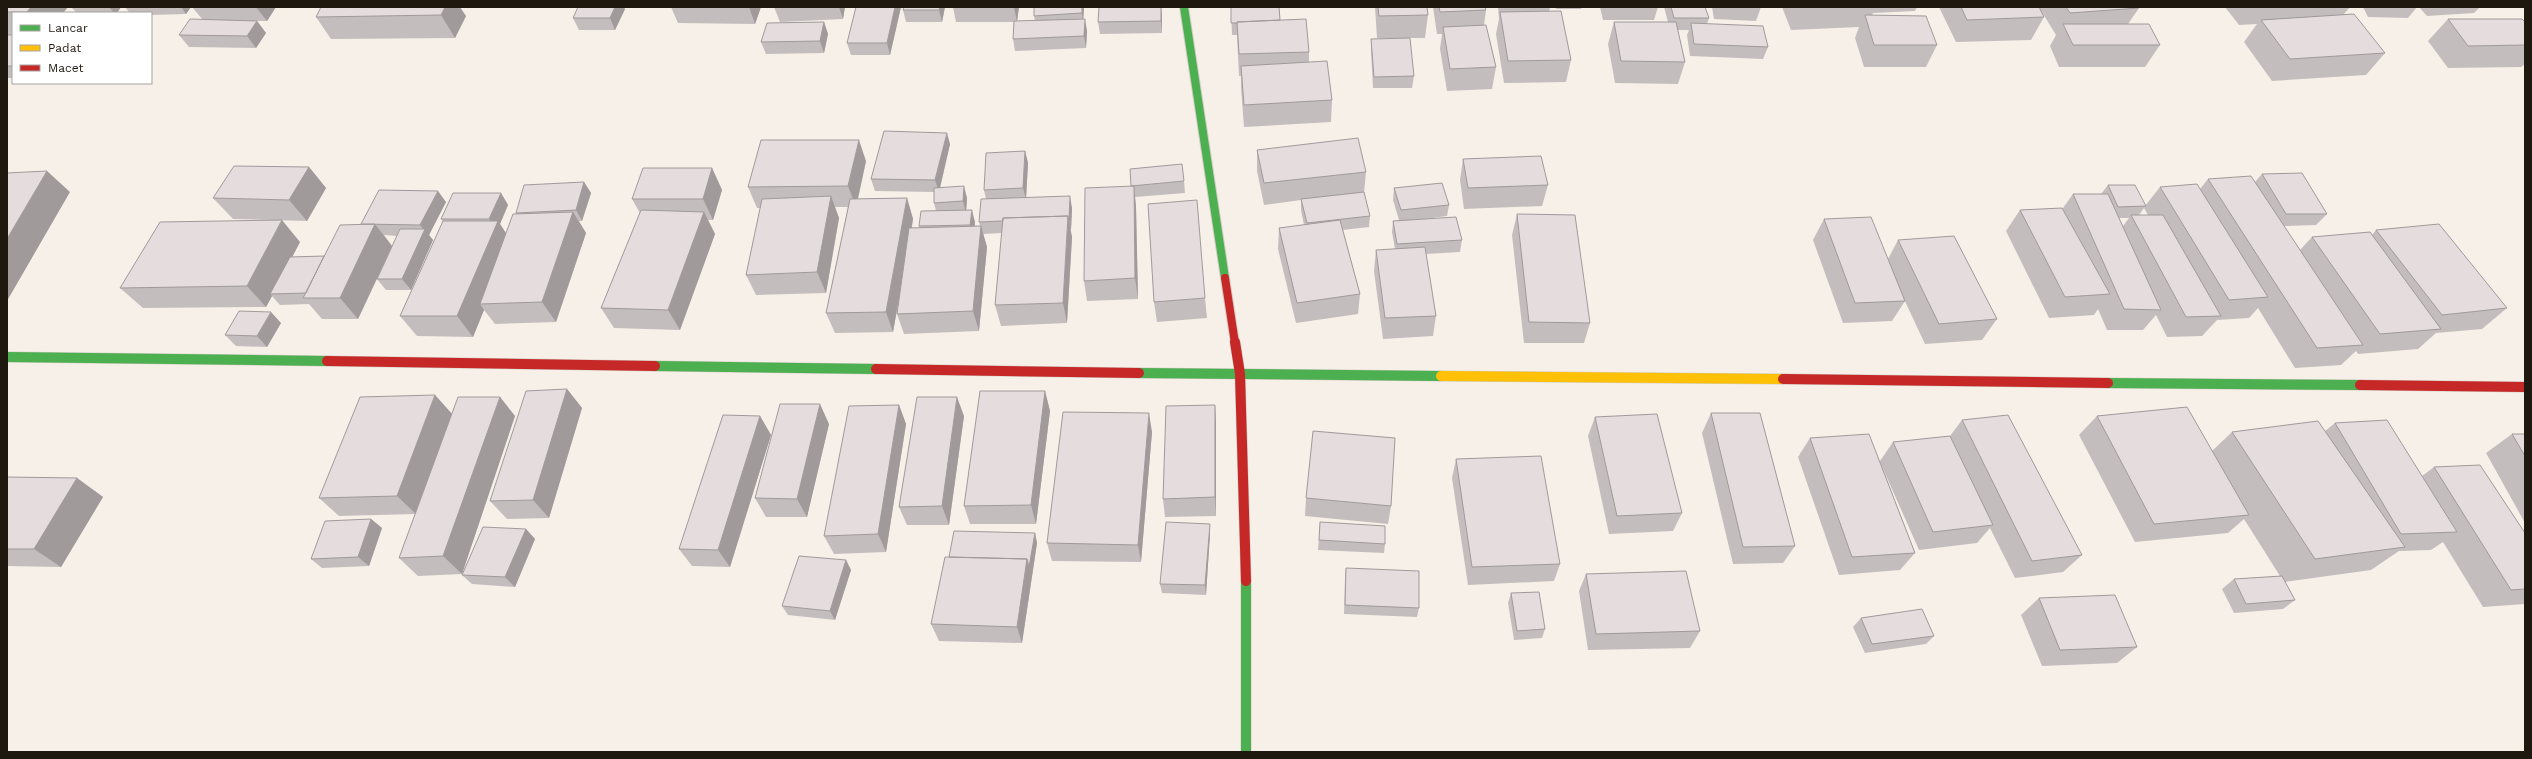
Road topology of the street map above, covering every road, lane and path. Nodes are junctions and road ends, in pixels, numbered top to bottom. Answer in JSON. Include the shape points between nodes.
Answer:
{"nodes":[{"id":1,"x":1184,"y":7,"type":"edge"},
{"id":2,"x":7,"y":357,"type":"edge"},
{"id":3,"x":1240,"y":374,"type":"junction"},
{"id":4,"x":2525,"y":387,"type":"edge"},
{"id":5,"x":1246,"y":752,"type":"edge"}],
"edges":[{"from":1,"to":3,"type":"street"},
{"from":2,"to":3,"type":"street"},
{"from":3,"to":4,"type":"street"},
{"from":3,"to":5,"type":"street","via":[[1246,582]]}]}
